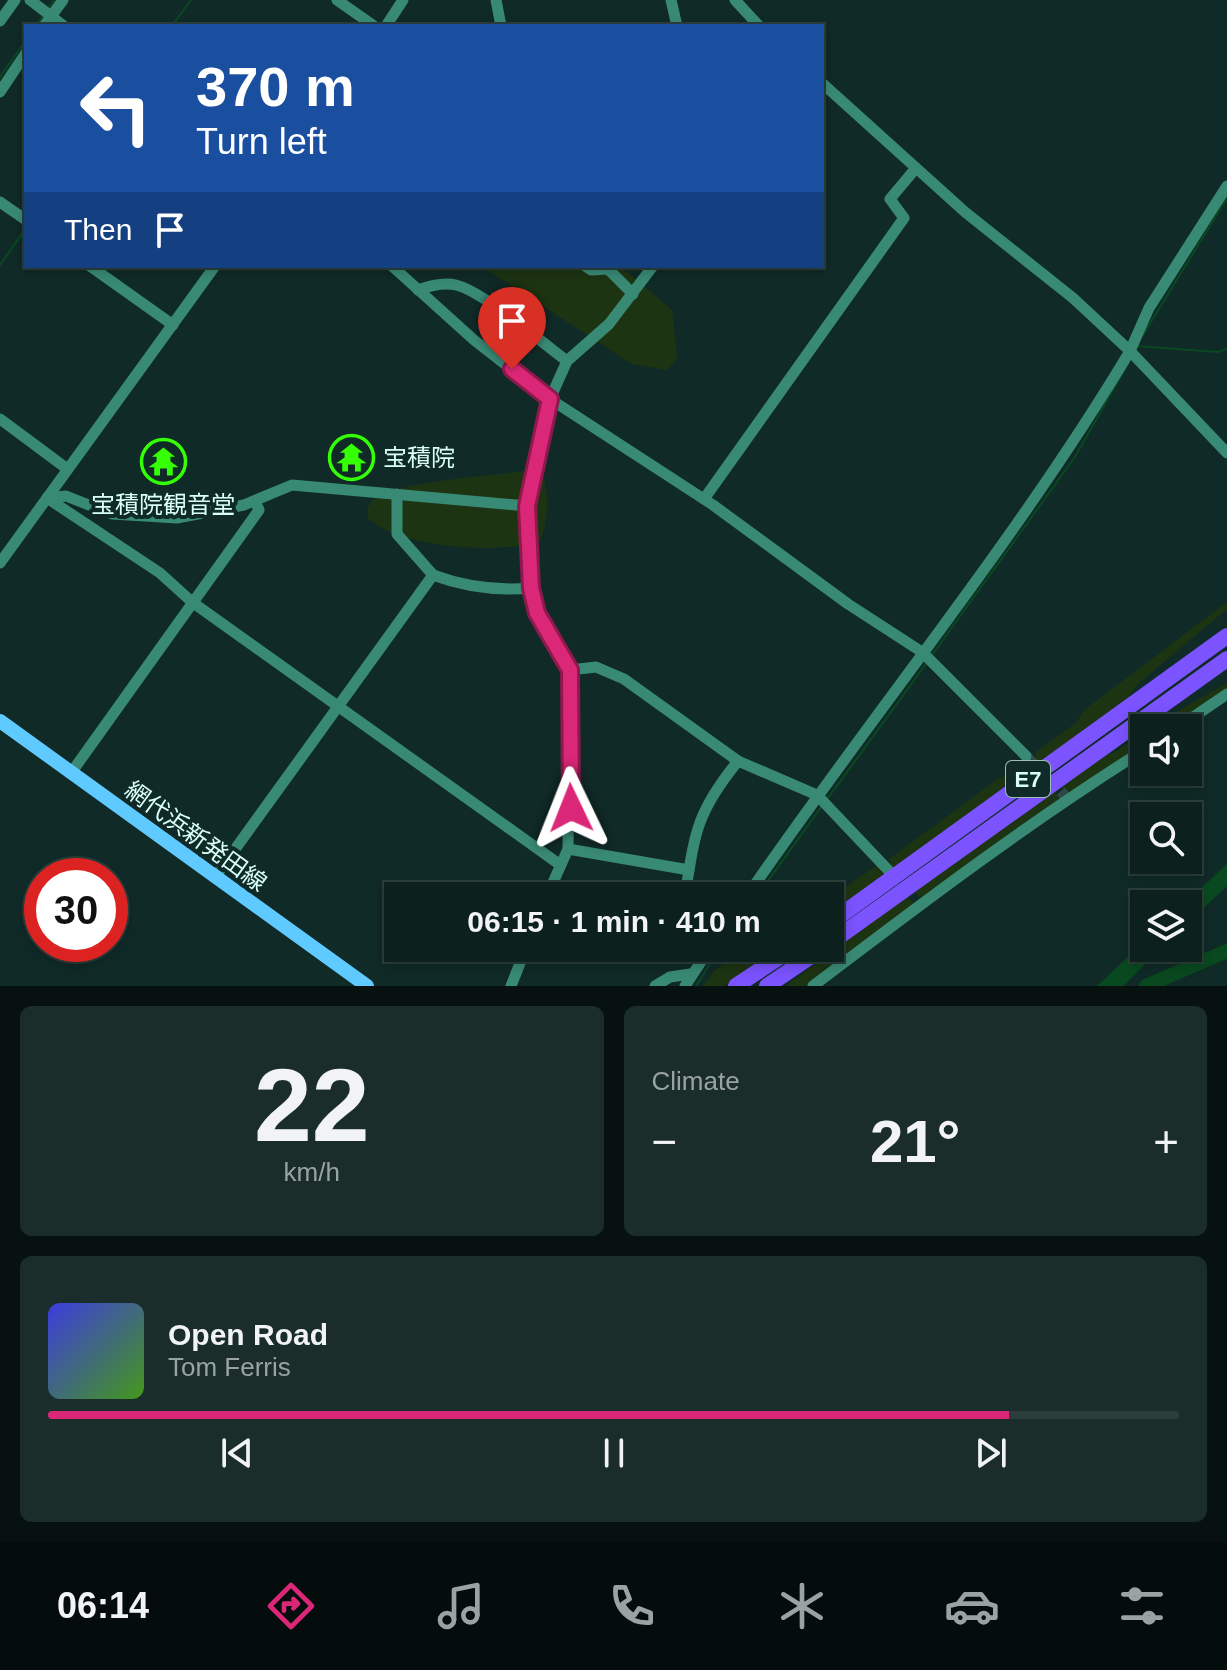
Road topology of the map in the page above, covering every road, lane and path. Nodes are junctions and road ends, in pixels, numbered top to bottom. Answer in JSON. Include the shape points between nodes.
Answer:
{"nodes":[{"id":1,"x":15,"y":0,"type":"edge"},
{"id":2,"x":30,"y":0,"type":"edge"},
{"id":3,"x":63,"y":0,"type":"edge"},
{"id":4,"x":337,"y":0,"type":"edge"},
{"id":5,"x":403,"y":0,"type":"edge"},
{"id":6,"x":496,"y":0,"type":"edge"},
{"id":7,"x":671,"y":0,"type":"edge"},
{"id":8,"x":735,"y":0,"type":"edge"},
{"id":9,"x":0,"y":21,"type":"edge"},
{"id":10,"x":48,"y":21,"type":"edge"},
{"id":11,"x":371,"y":24,"type":"edge"},
{"id":12,"x":387,"y":24,"type":"edge"},
{"id":13,"x":501,"y":24,"type":"edge"},
{"id":14,"x":677,"y":24,"type":"edge"},
{"id":15,"x":757,"y":24,"type":"edge"},
{"id":16,"x":24,"y":56,"type":"edge"},
{"id":17,"x":824,"y":85,"type":"edge"},
{"id":18,"x":0,"y":92,"type":"edge"},
{"id":19,"x":916,"y":168,"type":"junction"},
{"id":20,"x":1227,"y":186,"type":"edge"},
{"id":21,"x":0,"y":202,"type":"edge"},
{"id":22,"x":24,"y":219,"type":"edge"},
{"id":23,"x":93,"y":268,"type":"edge"},
{"id":24,"x":214,"y":268,"type":"edge"},
{"id":25,"x":394,"y":268,"type":"edge"},
{"id":26,"x":588,"y":268,"type":"edge"},
{"id":27,"x":652,"y":268,"type":"edge"},
{"id":28,"x":418,"y":290,"type":"junction"},
{"id":29,"x":633,"y":294,"type":"junction"},
{"id":30,"x":173,"y":325,"type":"junction"},
{"id":31,"x":1130,"y":351,"type":"junction"},
{"id":32,"x":567,"y":361,"type":"junction"},
{"id":33,"x":550,"y":399,"type":"junction"},
{"id":34,"x":0,"y":419,"type":"edge"},
{"id":35,"x":1227,"y":453,"type":"edge"},
{"id":36,"x":66,"y":468,"type":"junction"},
{"id":37,"x":397,"y":494,"type":"junction"},
{"id":38,"x":47,"y":498,"type":"junction"},
{"id":39,"x":704,"y":499,"type":"junction"},
{"id":40,"x":255,"y":501,"type":"junction"},
{"id":41,"x":527,"y":506,"type":"junction"},
{"id":42,"x":0,"y":563,"type":"edge"},
{"id":43,"x":433,"y":575,"type":"junction"},
{"id":44,"x":531,"y":588,"type":"junction"},
{"id":45,"x":192,"y":602,"type":"junction"},
{"id":46,"x":1227,"y":636,"type":"edge"},
{"id":47,"x":922,"y":652,"type":"junction"},
{"id":48,"x":1227,"y":659,"type":"edge"},
{"id":49,"x":570,"y":670,"type":"junction"},
{"id":50,"x":1227,"y":694,"type":"edge"},
{"id":51,"x":339,"y":705,"type":"junction"},
{"id":52,"x":1198,"y":714,"type":"edge"},
{"id":53,"x":0,"y":721,"type":"edge"},
{"id":54,"x":1026,"y":756,"type":"tunnel mouth"},
{"id":55,"x":1130,"y":758,"type":"edge"},
{"id":56,"x":738,"y":761,"type":"junction"},
{"id":57,"x":71,"y":773,"type":"junction"},
{"id":58,"x":817,"y":795,"type":"junction"},
{"id":59,"x":568,"y":849,"type":"junction"},
{"id":60,"x":559,"y":864,"type":"junction"},
{"id":61,"x":689,"y":870,"type":"junction"},
{"id":62,"x":890,"y":872,"type":"dead end"},
{"id":63,"x":215,"y":877,"type":"junction"},
{"id":64,"x":552,"y":882,"type":"edge"},
{"id":65,"x":687,"y":882,"type":"edge"},
{"id":66,"x":757,"y":882,"type":"edge"},
{"id":67,"x":844,"y":913,"type":"edge"},
{"id":68,"x":844,"y":933,"type":"edge"},
{"id":69,"x":520,"y":962,"type":"edge"},
{"id":70,"x":700,"y":962,"type":"edge"},
{"id":71,"x":772,"y":962,"type":"edge"},
{"id":72,"x":802,"y":962,"type":"edge"},
{"id":73,"x":805,"y":962,"type":"edge"},
{"id":74,"x":688,"y":980,"type":"edge"},
{"id":75,"x":367,"y":986,"type":"edge"},
{"id":76,"x":511,"y":986,"type":"edge"},
{"id":77,"x":655,"y":986,"type":"edge"},
{"id":78,"x":736,"y":986,"type":"edge"},
{"id":79,"x":767,"y":986,"type":"edge"},
{"id":80,"x":774,"y":986,"type":"edge"},
{"id":81,"x":813,"y":986,"type":"edge"}],
"edges":[{"from":1,"to":9,"type":"street"},
{"from":2,"to":10,"type":"street"},
{"from":3,"to":10,"type":"street"},
{"from":4,"to":11,"type":"street"},
{"from":5,"to":12,"type":"street"},
{"from":6,"to":13,"type":"street"},
{"from":7,"to":14,"type":"street"},
{"from":8,"to":15,"type":"street"},
{"from":16,"to":18,"type":"street"},
{"from":17,"to":19,"type":"street"},
{"from":19,"to":31,"type":"street"},
{"from":19,"to":39,"type":"street","via":[[890,199],[904,218]]},
{"from":20,"to":31,"type":"street","via":[[1149,308]]},
{"from":21,"to":22,"type":"street"},
{"from":23,"to":30,"type":"street"},
{"from":24,"to":30,"type":"street"},
{"from":25,"to":28,"type":"street"},
{"from":26,"to":29,"type":"street","via":[[608,269]]},
{"from":27,"to":29,"type":"street"},
{"from":28,"to":32,"type":"street","via":[[456,285]]},
{"from":28,"to":33,"type":"street"},
{"from":29,"to":32,"type":"street"},
{"from":30,"to":36,"type":"street"},
{"from":31,"to":35,"type":"street"},
{"from":31,"to":47,"type":"street","via":[[1081,433]]},
{"from":32,"to":33,"type":"street"},
{"from":33,"to":39,"type":"street"},
{"from":33,"to":41,"type":"street"},
{"from":34,"to":36,"type":"street"},
{"from":36,"to":38,"type":"street"},
{"from":37,"to":40,"type":"street","via":[[292,485]]},
{"from":37,"to":41,"type":"street"},
{"from":37,"to":43,"type":"street","via":[[397,534]]},
{"from":38,"to":40,"type":"street","via":[[66,496],[112,514],[177,518]]},
{"from":38,"to":42,"type":"street"},
{"from":38,"to":45,"type":"street","via":[[160,573]]},
{"from":39,"to":47,"type":"street"},
{"from":40,"to":45,"type":"street","via":[[259,510]]},
{"from":41,"to":44,"type":"street"},
{"from":43,"to":44,"type":"street","via":[[459,584]]},
{"from":43,"to":51,"type":"street"},
{"from":44,"to":49,"type":"street","via":[[537,613]]},
{"from":45,"to":51,"type":"street"},
{"from":45,"to":57,"type":"street"},
{"from":46,"to":67,"type":"highway","number":"E7"},
{"from":47,"to":54,"type":"street"},
{"from":47,"to":58,"type":"street"},
{"from":48,"to":68,"type":"highway","number":"E7"},
{"from":49,"to":56,"type":"street","via":[[596,667],[624,679]]},
{"from":49,"to":59,"type":"street"},
{"from":50,"to":52,"type":"street"},
{"from":51,"to":60,"type":"street"},
{"from":51,"to":63,"type":"street"},
{"from":53,"to":57,"type":"main road","name":"網代浜新発田線"},
{"from":55,"to":81,"type":"street","via":[[916,900]]},
{"from":56,"to":58,"type":"street"},
{"from":56,"to":61,"type":"street","via":[[699,819]]},
{"from":57,"to":63,"type":"main road","name":"網代浜新発田線"},
{"from":58,"to":62,"type":"street"},
{"from":58,"to":66,"type":"street"},
{"from":59,"to":60,"type":"street"},
{"from":59,"to":61,"type":"street"},
{"from":60,"to":64,"type":"street"},
{"from":61,"to":65,"type":"street"},
{"from":63,"to":75,"type":"main road","name":"網代浜新発田線"},
{"from":69,"to":76,"type":"street"},
{"from":70,"to":74,"type":"street"},
{"from":71,"to":78,"type":"highway"},
{"from":72,"to":79,"type":"highway"},
{"from":73,"to":80,"type":"highway"},
{"from":74,"to":77,"type":"street","via":[[670,977]]}]}
